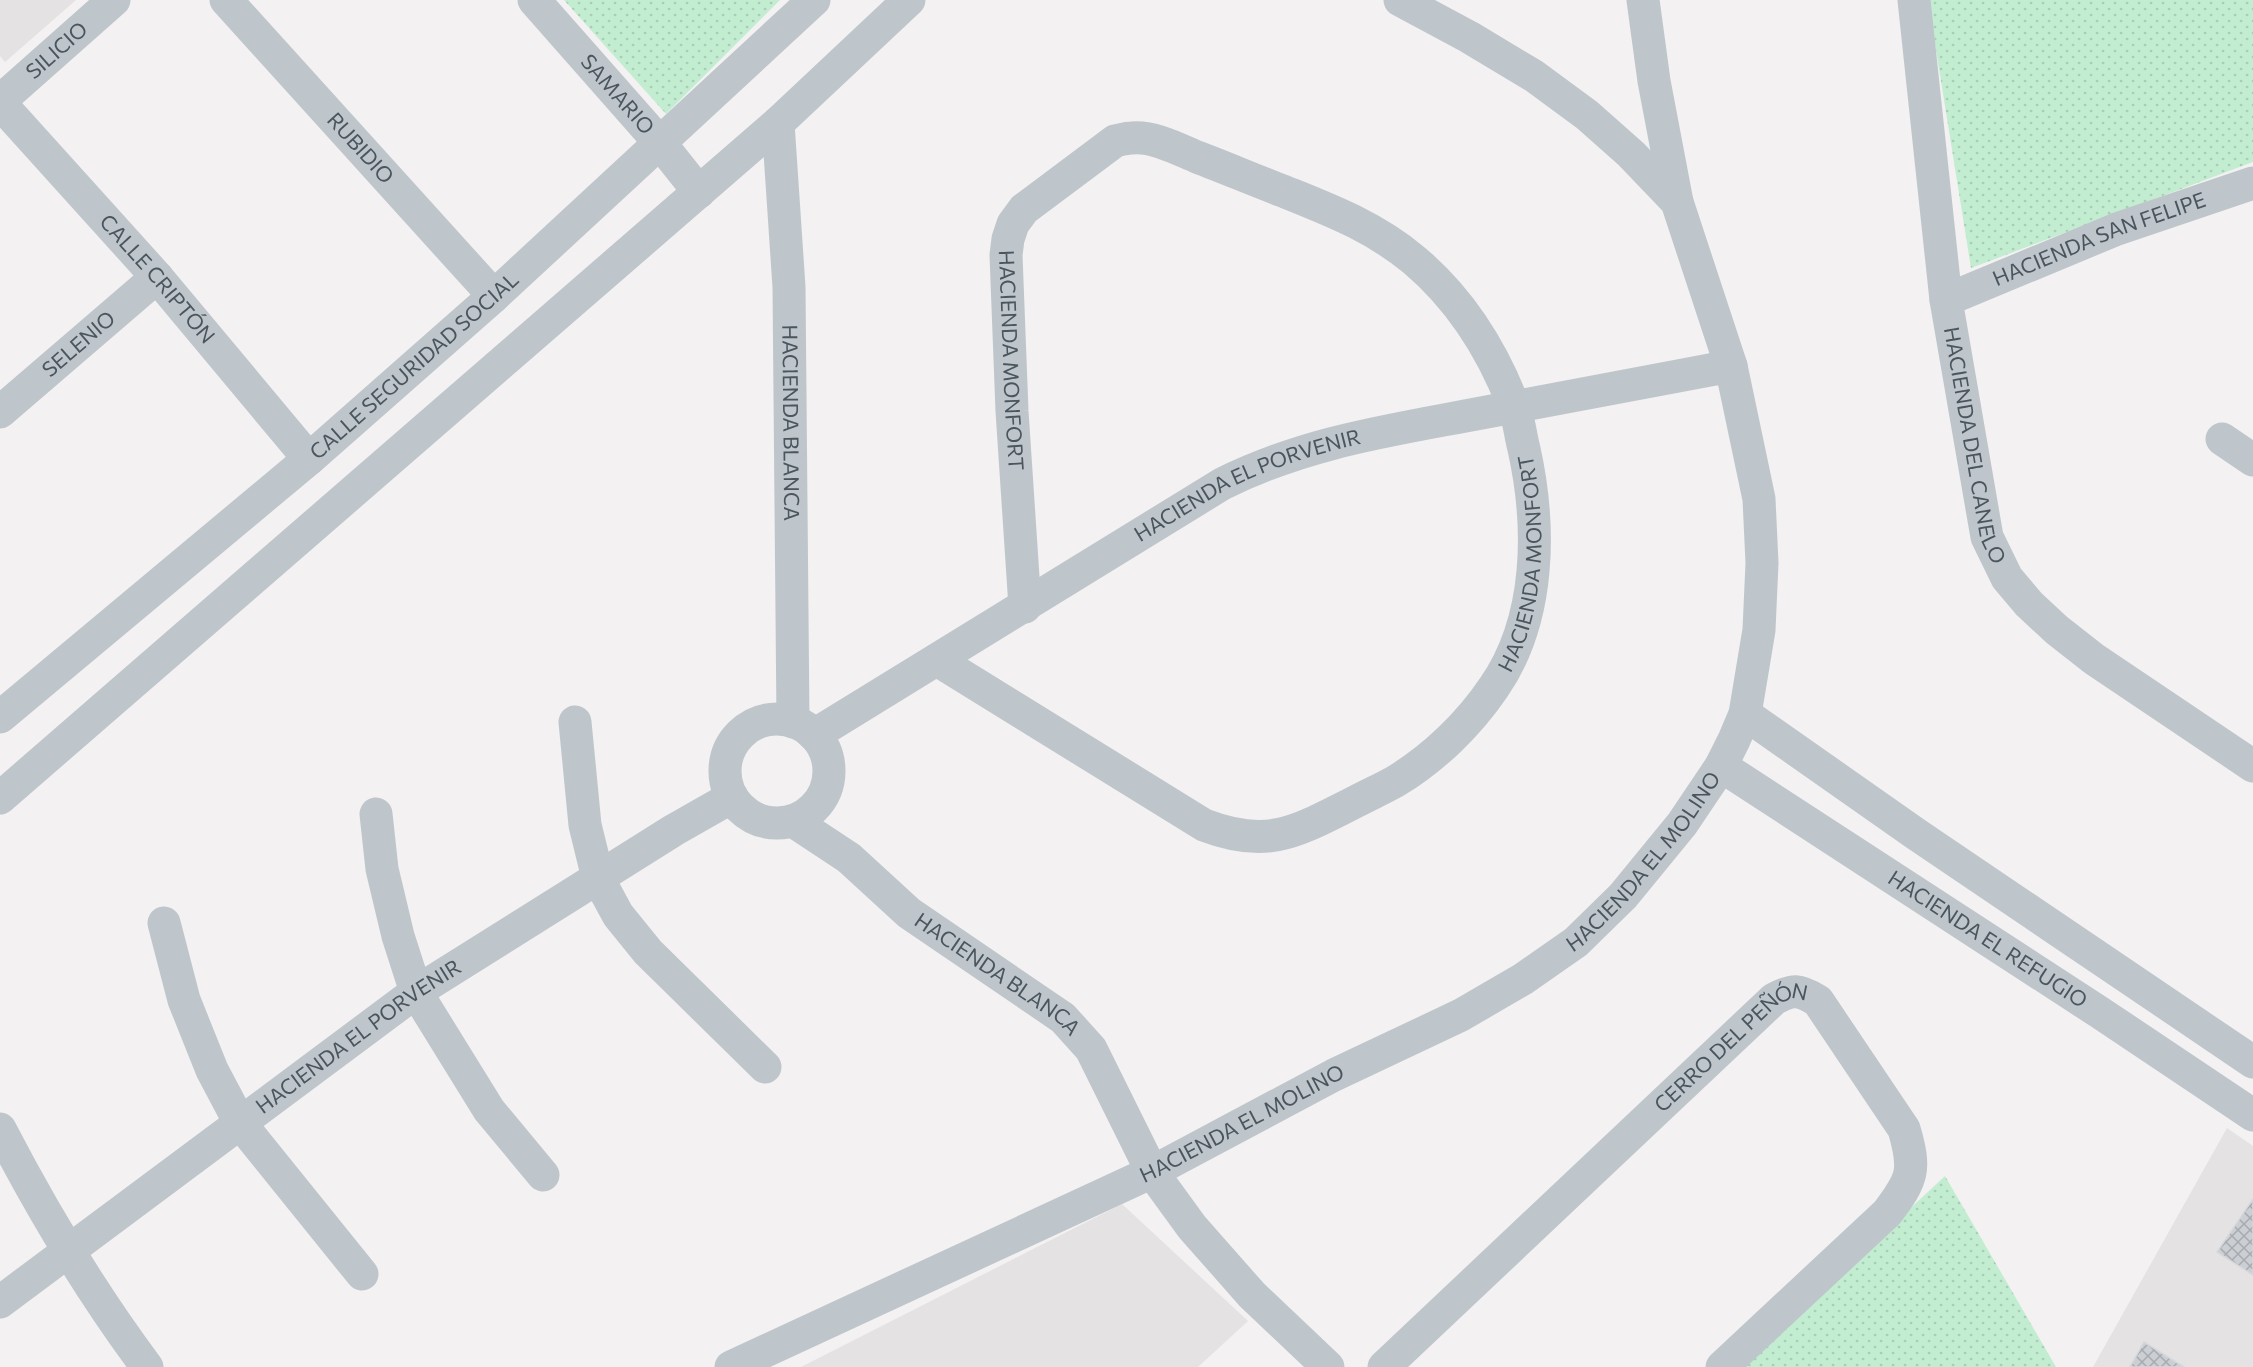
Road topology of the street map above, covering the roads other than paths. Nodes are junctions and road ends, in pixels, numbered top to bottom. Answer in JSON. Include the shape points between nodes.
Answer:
{"nodes":[{"id":1,"x":114,"y":0,"type":"edge"},
{"id":2,"x":226,"y":0,"type":"edge"},
{"id":3,"x":534,"y":0,"type":"edge"},
{"id":4,"x":814,"y":0,"type":"edge"},
{"id":5,"x":909,"y":0,"type":"edge"},
{"id":6,"x":1400,"y":0,"type":"edge"},
{"id":7,"x":1643,"y":0,"type":"edge"},
{"id":8,"x":1914,"y":0,"type":"edge"},
{"id":9,"x":0,"y":102,"type":"edge"},
{"id":10,"x":778,"y":123,"type":"junction"},
{"id":11,"x":660,"y":144,"type":"junction"},
{"id":12,"x":2253,"y":183,"type":"edge"},
{"id":13,"x":699,"y":192,"type":"junction"},
{"id":14,"x":1677,"y":202,"type":"junction"},
{"id":15,"x":157,"y":277,"type":"junction"},
{"id":16,"x":494,"y":296,"type":"junction"},
{"id":17,"x":1946,"y":300,"type":"junction"},
{"id":18,"x":1731,"y":366,"type":"junction"},
{"id":19,"x":1514,"y":407,"type":"junction"},
{"id":20,"x":0,"y":412,"type":"edge"},
{"id":21,"x":2222,"y":439,"type":"dead end"},
{"id":22,"x":309,"y":459,"type":"junction"},
{"id":23,"x":2253,"y":460,"type":"edge"},
{"id":24,"x":1025,"y":607,"type":"junction"},
{"id":25,"x":937,"y":660,"type":"junction"},
{"id":26,"x":1745,"y":714,"type":"junction"},
{"id":27,"x":0,"y":717,"type":"edge"},
{"id":28,"x":575,"y":722,"type":"dead end"},
{"id":29,"x":804,"y":728,"type":"junction"},
{"id":30,"x":1721,"y":766,"type":"junction"},
{"id":31,"x":2253,"y":766,"type":"edge"},
{"id":32,"x":732,"y":797,"type":"junction"},
{"id":33,"x":0,"y":798,"type":"edge"},
{"id":34,"x":376,"y":813,"type":"dead end"},
{"id":35,"x":793,"y":821,"type":"junction"},
{"id":36,"x":598,"y":878,"type":"junction"},
{"id":37,"x":164,"y":923,"type":"dead end"},
{"id":38,"x":416,"y":992,"type":"junction"},
{"id":39,"x":2253,"y":1062,"type":"edge"},
{"id":40,"x":765,"y":1067,"type":"dead end"},
{"id":41,"x":2253,"y":1115,"type":"edge"},
{"id":42,"x":240,"y":1123,"type":"junction"},
{"id":43,"x":0,"y":1129,"type":"edge"},
{"id":44,"x":1152,"y":1172,"type":"junction"},
{"id":45,"x":543,"y":1175,"type":"dead end"},
{"id":46,"x":69,"y":1251,"type":"junction"},
{"id":47,"x":362,"y":1274,"type":"dead end"},
{"id":48,"x":0,"y":1302,"type":"edge"},
{"id":49,"x":147,"y":1367,"type":"edge"},
{"id":50,"x":731,"y":1367,"type":"edge"},
{"id":51,"x":1328,"y":1367,"type":"edge"},
{"id":52,"x":1384,"y":1367,"type":"edge"},
{"id":53,"x":1722,"y":1367,"type":"edge"}],
"edges":[{"from":1,"to":9,"type":"street","name":"SILICIO"},
{"from":2,"to":16,"type":"street","name":"RUBIDIO"},
{"from":3,"to":11,"type":"street","name":"SAMARIO"},
{"from":4,"to":11,"type":"street","name":"CALLE SEGURIDAD SOCIAL"},
{"from":5,"to":10,"type":"street"},
{"from":6,"to":14,"type":"street","name":"HACIENDA EL MOLINO","via":[[1552,89],[1631,154]]},
{"from":7,"to":14,"type":"street"},
{"from":8,"to":17,"type":"street","name":"HACIENDA DEL CANELO"},
{"from":9,"to":15,"type":"street","name":"CALLE CRIPTÓN"},
{"from":10,"to":13,"type":"street"},
{"from":10,"to":29,"type":"street","name":"HACIENDA BLANCA","via":[[786,217]]},
{"from":11,"to":13,"type":"street","name":"SAMARIO"},
{"from":11,"to":16,"type":"street","name":"CALLE SEGURIDAD SOCIAL"},
{"from":12,"to":17,"type":"street","name":"HACIENDA SAN FELIPE","via":[[2117,229]]},
{"from":13,"to":33,"type":"street"},
{"from":14,"to":18,"type":"street","name":"HACIENDA EL MOLINO"},
{"from":15,"to":20,"type":"street","name":"SELENIO"},
{"from":15,"to":22,"type":"street","name":"CALLE CRIPTÓN"},
{"from":16,"to":22,"type":"street","name":"CALLE SEGURIDAD SOCIAL"},
{"from":17,"to":31,"type":"street","name":"HACIENDA DEL CANELO","via":[[1986,537],[2007,578],[2029,604],[2094,659]]},
{"from":18,"to":19,"type":"street","name":"HACIENDA EL PORVENIR"},
{"from":18,"to":26,"type":"street","name":"HACIENDA EL MOLINO","via":[[1759,499],[1762,562],[1759,630]]},
{"from":19,"to":24,"type":"street","name":"HACIENDA EL PORVENIR","via":[[1352,438],[1253,468]]},
{"from":19,"to":24,"type":"street","name":"HACIENDA MONFORT","via":[[1480,337],[1454,300],[1415,261],[1377,232],[1171,147],[1133,137],[1115,141],[1024,209],[1008,239],[1012,411]]},
{"from":19,"to":25,"type":"street","name":"HACIENDA MONFORT","via":[[1535,513],[1535,553],[1526,609],[1514,650],[1495,686],[1463,726],[1430,757],[1396,781],[1311,824],[1261,838],[1228,835],[1204,825]]},
{"from":21,"to":23,"type":"street"},
{"from":22,"to":27,"type":"street","name":"CALLE SEGURIDAD SOCIAL"},
{"from":24,"to":25,"type":"street","name":"HACIENDA EL PORVENIR"},
{"from":25,"to":29,"type":"street","name":"HACIENDA EL PORVENIR"},
{"from":26,"to":30,"type":"street","name":"HACIENDA EL MOLINO"},
{"from":26,"to":39,"type":"street"},
{"from":28,"to":36,"type":"street","via":[[585,825]]},
{"from":29,"to":32,"type":"street","via":[[766,720],[737,737],[724,768]]},
{"from":29,"to":35,"type":"street","via":[[825,750],[827,784],[820,800]]},
{"from":30,"to":41,"type":"street","name":"HACIENDA EL REFUGIO"},
{"from":30,"to":44,"type":"street","name":"HACIENDA EL MOLINO","via":[[1682,824],[1623,896],[1576,942],[1523,980]]},
{"from":32,"to":35,"type":"street","via":[[759,821]]},
{"from":32,"to":36,"type":"street","name":"HACIENDA EL PORVENIR"},
{"from":34,"to":38,"type":"street","via":[[382,869]]},
{"from":35,"to":44,"type":"street","name":"HACIENDA BLANCA","via":[[849,858],[909,914],[1063,1018],[1091,1049]]},
{"from":36,"to":38,"type":"street","name":"HACIENDA EL PORVENIR"},
{"from":36,"to":40,"type":"street","via":[[618,915],[648,952]]},
{"from":37,"to":42,"type":"street","via":[[184,1000],[212,1070]]},
{"from":38,"to":42,"type":"street","name":"HACIENDA EL PORVENIR"},
{"from":38,"to":45,"type":"street","via":[[489,1110]]},
{"from":42,"to":46,"type":"street","name":"HACIENDA EL PORVENIR"},
{"from":42,"to":47,"type":"street"},
{"from":43,"to":46,"type":"street"},
{"from":44,"to":50,"type":"street","name":"HACIENDA EL MOLINO"},
{"from":44,"to":51,"type":"street","name":"HACIENDA BLANCA","via":[[1192,1227],[1252,1295]]},
{"from":46,"to":48,"type":"street","name":"HACIENDA EL PORVENIR"},
{"from":46,"to":49,"type":"street","via":[[108,1315]]},
{"from":52,"to":53,"type":"street","name":"CERRO DEL PEÑÓN","via":[[1774,999],[1791,990],[1806,993],[1818,1001],[1904,1129],[1912,1170],[1905,1190],[1887,1213]]}]}
